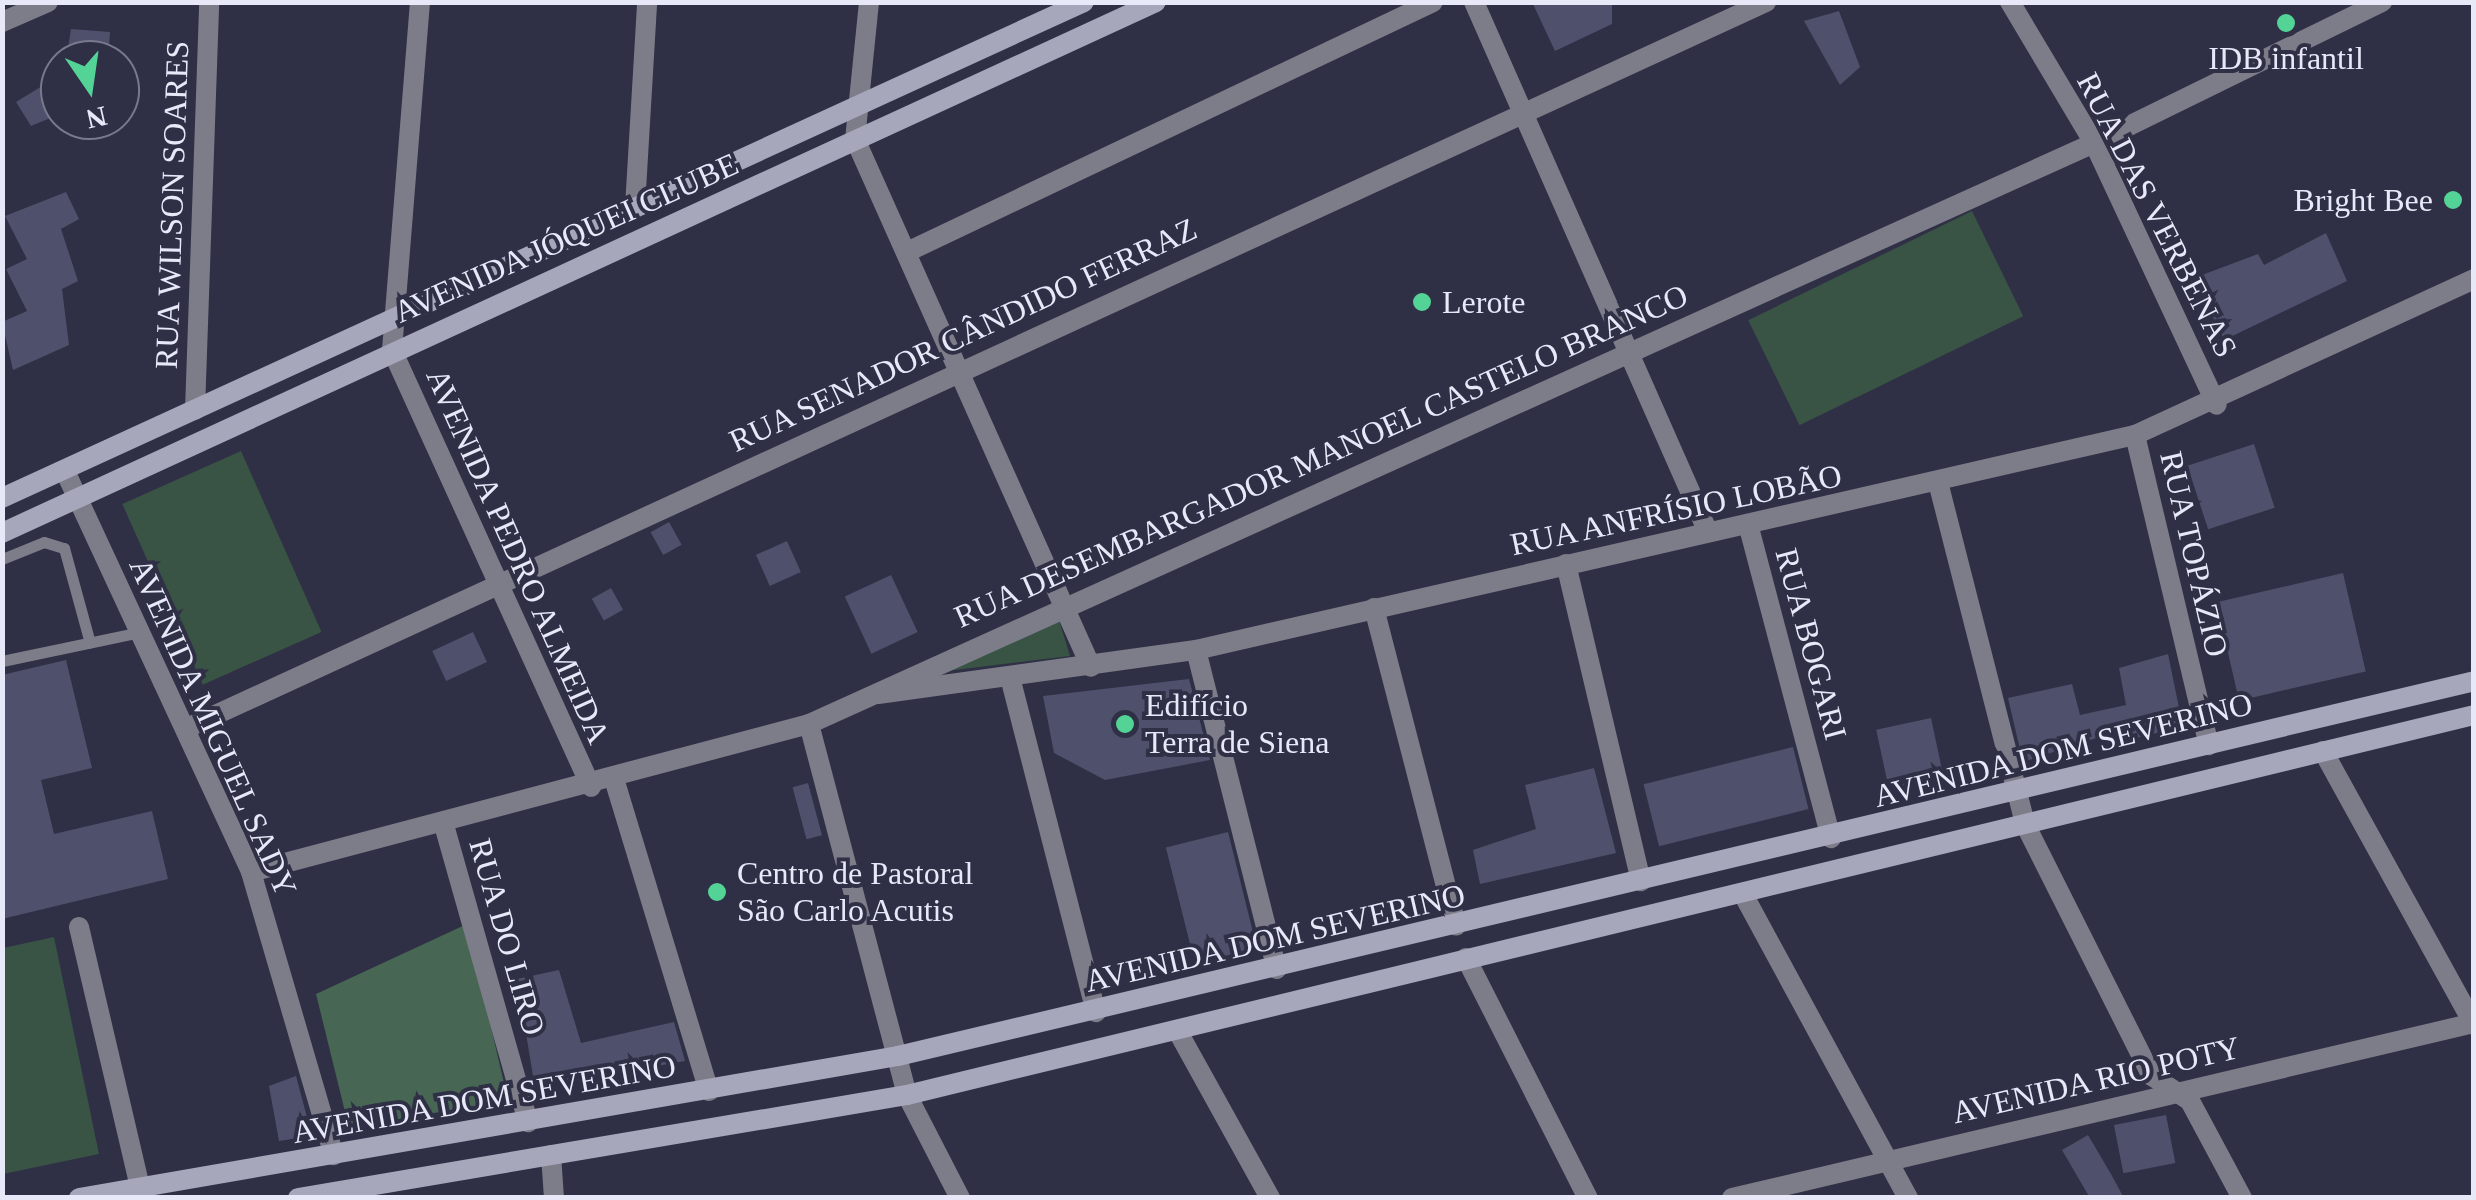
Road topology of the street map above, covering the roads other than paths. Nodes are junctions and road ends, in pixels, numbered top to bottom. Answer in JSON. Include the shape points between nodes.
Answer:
{"nodes":[{"id":1,"x":48,"y":2,"type":"edge"},
{"id":2,"x":209,"y":2,"type":"edge"},
{"id":3,"x":420,"y":2,"type":"edge"},
{"id":4,"x":647,"y":2,"type":"edge"},
{"id":5,"x":869,"y":2,"type":"edge"},
{"id":6,"x":1084,"y":2,"type":"edge"},
{"id":7,"x":1156,"y":2,"type":"edge"},
{"id":8,"x":1433,"y":2,"type":"edge"},
{"id":9,"x":1474,"y":2,"type":"edge"},
{"id":10,"x":1766,"y":2,"type":"edge"},
{"id":11,"x":2010,"y":2,"type":"edge"},
{"id":12,"x":2382,"y":2,"type":"edge"},
{"id":13,"x":2,"y":22,"type":"edge"},
{"id":14,"x":866,"y":99,"type":"junction"},
{"id":15,"x":1522,"y":112,"type":"junction"},
{"id":16,"x":855,"y":140,"type":"junction"},
{"id":17,"x":2094,"y":143,"type":"junction"},
{"id":18,"x":635,"y":207,"type":"junction"},
{"id":19,"x":908,"y":252,"type":"junction"},
{"id":20,"x":2474,"y":279,"type":"edge"},
{"id":21,"x":398,"y":315,"type":"junction"},
{"id":22,"x":392,"y":350,"type":"junction"},
{"id":23,"x":1628,"y":351,"type":"junction"},
{"id":24,"x":962,"y":370,"type":"junction"},
{"id":25,"x":2217,"y":404,"type":"junction"},
{"id":26,"x":195,"y":410,"type":"junction"},
{"id":27,"x":2136,"y":435,"type":"junction"},
{"id":28,"x":65,"y":471,"type":"junction"},
{"id":29,"x":1938,"y":482,"type":"junction"},
{"id":30,"x":2,"y":498,"type":"edge"},
{"id":31,"x":79,"y":500,"type":"junction"},
{"id":32,"x":1748,"y":524,"type":"junction"},
{"id":33,"x":1708,"y":532,"type":"junction"},
{"id":34,"x":2,"y":533,"type":"edge"},
{"id":35,"x":2,"y":559,"type":"edge"},
{"id":36,"x":1566,"y":564,"type":"junction"},
{"id":37,"x":496,"y":580,"type":"junction"},
{"id":38,"x":1069,"y":602,"type":"junction"},
{"id":39,"x":1374,"y":608,"type":"junction"},
{"id":40,"x":141,"y":632,"type":"junction"},
{"id":41,"x":90,"y":643,"type":"junction"},
{"id":42,"x":1196,"y":650,"type":"junction"},
{"id":43,"x":2,"y":661,"type":"edge"},
{"id":44,"x":1091,"y":668,"type":"junction"},
{"id":45,"x":1011,"y":681,"type":"junction"},
{"id":46,"x":2474,"y":681,"type":"edge"},
{"id":47,"x":861,"y":696,"type":"junction"},
{"id":48,"x":2474,"y":715,"type":"edge"},
{"id":49,"x":810,"y":724,"type":"junction"},
{"id":50,"x":187,"y":728,"type":"junction"},
{"id":51,"x":2209,"y":745,"type":"junction"},
{"id":52,"x":2323,"y":751,"type":"junction"},
{"id":53,"x":616,"y":782,"type":"junction"},
{"id":54,"x":591,"y":788,"type":"junction"},
{"id":55,"x":2013,"y":790,"type":"junction"},
{"id":56,"x":2026,"y":824,"type":"junction"},
{"id":57,"x":444,"y":825,"type":"junction"},
{"id":58,"x":1831,"y":838,"type":"junction"},
{"id":59,"x":251,"y":872,"type":"junction"},
{"id":60,"x":1641,"y":881,"type":"junction"},
{"id":61,"x":1743,"y":894,"type":"junction"},
{"id":62,"x":1456,"y":926,"type":"junction"},
{"id":63,"x":78,"y":927,"type":"dead end"},
{"id":64,"x":1466,"y":958,"type":"junction"},
{"id":65,"x":1277,"y":969,"type":"junction"},
{"id":66,"x":1096,"y":1012,"type":"junction"},
{"id":67,"x":2473,"y":1024,"type":"edge"},
{"id":68,"x":1177,"y":1030,"type":"junction"},
{"id":69,"x":898,"y":1056,"type":"junction"},
{"id":70,"x":710,"y":1091,"type":"junction"},
{"id":71,"x":2168,"y":1093,"type":"junction"},
{"id":72,"x":908,"y":1095,"type":"junction"},
{"id":73,"x":528,"y":1122,"type":"junction"},
{"id":74,"x":334,"y":1154,"type":"junction"},
{"id":75,"x":551,"y":1155,"type":"junction"},
{"id":76,"x":1886,"y":1159,"type":"junction"},
{"id":77,"x":140,"y":1187,"type":"junction"},
{"id":78,"x":79,"y":1198,"type":"edge"},
{"id":79,"x":298,"y":1198,"type":"edge"},
{"id":80,"x":554,"y":1198,"type":"edge"},
{"id":81,"x":960,"y":1198,"type":"edge"},
{"id":82,"x":1270,"y":1198,"type":"edge"},
{"id":83,"x":1588,"y":1198,"type":"edge"},
{"id":84,"x":1732,"y":1198,"type":"edge"},
{"id":85,"x":1908,"y":1198,"type":"edge"},
{"id":86,"x":2242,"y":1198,"type":"edge"}],
"edges":[{"from":1,"to":13,"type":"street"},
{"from":2,"to":26,"type":"street","name":"RUA WILSON SOARES"},
{"from":3,"to":21,"type":"street"},
{"from":4,"to":18,"type":"street"},
{"from":5,"to":14,"type":"street"},
{"from":6,"to":14,"type":"main road","name":"AVENIDA JÓQUEI CLUBE"},
{"from":7,"to":16,"type":"main road","name":"AVENIDA JÓQUEI CLUBE"},
{"from":8,"to":19,"type":"street"},
{"from":9,"to":15,"type":"street"},
{"from":10,"to":15,"type":"street","name":"RUA SENADOR CÂNDIDO FERRAZ"},
{"from":11,"to":17,"type":"street","name":"RUA DAS VERBENAS"},
{"from":12,"to":17,"type":"street","name":"RUA DESEMBARGADOR MANOEL CASTELO BRANCO"},
{"from":14,"to":16,"type":"street"},
{"from":14,"to":18,"type":"main road","name":"AVENIDA JÓQUEI CLUBE"},
{"from":15,"to":23,"type":"street"},
{"from":15,"to":24,"type":"street","name":"RUA SENADOR CÂNDIDO FERRAZ"},
{"from":16,"to":19,"type":"street"},
{"from":16,"to":22,"type":"main road","name":"AVENIDA JÓQUEI CLUBE"},
{"from":17,"to":23,"type":"street","name":"RUA DESEMBARGADOR MANOEL CASTELO BRANCO"},
{"from":17,"to":25,"type":"street","name":"RUA DAS VERBENAS"},
{"from":18,"to":21,"type":"main road","name":"AVENIDA JÓQUEI CLUBE"},
{"from":19,"to":24,"type":"street"},
{"from":20,"to":25,"type":"street","name":"RUA ANFRÍSIO LOBÃO"},
{"from":21,"to":22,"type":"street"},
{"from":21,"to":26,"type":"main road","name":"AVENIDA JÓQUEI CLUBE"},
{"from":22,"to":31,"type":"main road","name":"AVENIDA JÓQUEI CLUBE"},
{"from":22,"to":37,"type":"street","name":"AVENIDA PEDRO ALMEIDA"},
{"from":23,"to":33,"type":"street"},
{"from":23,"to":38,"type":"street","name":"RUA DESEMBARGADOR MANOEL CASTELO BRANCO"},
{"from":24,"to":37,"type":"street","name":"RUA SENADOR CÂNDIDO FERRAZ"},
{"from":24,"to":38,"type":"street"},
{"from":25,"to":27,"type":"street","name":"RUA ANFRÍSIO LOBÃO"},
{"from":26,"to":28,"type":"main road","name":"AVENIDA JÓQUEI CLUBE"},
{"from":27,"to":29,"type":"street","name":"RUA ANFRÍSIO LOBÃO"},
{"from":27,"to":51,"type":"street","name":"RUA TOPÁZIO"},
{"from":28,"to":30,"type":"main road","name":"AVENIDA JÓQUEI CLUBE"},
{"from":28,"to":31,"type":"street","name":"AVENIDA MIGUEL SADY"},
{"from":29,"to":32,"type":"street","name":"RUA ANFRÍSIO LOBÃO"},
{"from":29,"to":55,"type":"street"},
{"from":31,"to":34,"type":"main road","name":"AVENIDA JÓQUEI CLUBE"},
{"from":31,"to":40,"type":"street","name":"AVENIDA MIGUEL SADY"},
{"from":32,"to":33,"type":"street","name":"RUA ANFRÍSIO LOBÃO"},
{"from":32,"to":58,"type":"street","name":"RUA BOGARI"},
{"from":33,"to":36,"type":"street","name":"RUA ANFRÍSIO LOBÃO"},
{"from":35,"to":41,"type":"lane","via":[[44,542],[64,548]]},
{"from":36,"to":39,"type":"street","name":"RUA ANFRÍSIO LOBÃO"},
{"from":36,"to":60,"type":"street"},
{"from":37,"to":50,"type":"street","name":"RUA SENADOR CÂNDIDO FERRAZ"},
{"from":37,"to":54,"type":"street","name":"AVENIDA PEDRO ALMEIDA"},
{"from":38,"to":44,"type":"street"},
{"from":38,"to":47,"type":"street","name":"RUA DESEMBARGADOR MANOEL CASTELO BRANCO"},
{"from":39,"to":42,"type":"street","name":"RUA ANFRÍSIO LOBÃO"},
{"from":39,"to":62,"type":"street"},
{"from":40,"to":41,"type":"lane"},
{"from":40,"to":50,"type":"street","name":"AVENIDA MIGUEL SADY"},
{"from":41,"to":43,"type":"lane"},
{"from":42,"to":44,"type":"street","name":"RUA ANFRÍSIO LOBÃO"},
{"from":42,"to":65,"type":"street"},
{"from":44,"to":45,"type":"street","name":"RUA ANFRÍSIO LOBÃO"},
{"from":45,"to":47,"type":"street","name":"RUA ANFRÍSIO LOBÃO"},
{"from":45,"to":66,"type":"street"},
{"from":46,"to":51,"type":"main road","name":"AVENIDA DOM SEVERINO"},
{"from":47,"to":49,"type":"street","name":"RUA DESEMBARGADOR MANOEL CASTELO BRANCO"},
{"from":48,"to":52,"type":"main road","name":"AVENIDA DOM SEVERINO"},
{"from":49,"to":53,"type":"street","name":"RUA DESEMBARGADOR MANOEL CASTELO BRANCO"},
{"from":49,"to":69,"type":"street"},
{"from":50,"to":59,"type":"street","name":"AVENIDA MIGUEL SADY"},
{"from":51,"to":55,"type":"main road","name":"AVENIDA DOM SEVERINO"},
{"from":52,"to":56,"type":"main road","name":"AVENIDA DOM SEVERINO"},
{"from":52,"to":67,"type":"street"},
{"from":53,"to":54,"type":"street","name":"RUA DESEMBARGADOR MANOEL CASTELO BRANCO"},
{"from":53,"to":70,"type":"street","name":"AVENIDA PEDRO ALMEIDA"},
{"from":54,"to":57,"type":"street","name":"RUA DESEMBARGADOR MANOEL CASTELO BRANCO"},
{"from":55,"to":56,"type":"street"},
{"from":55,"to":58,"type":"main road","name":"AVENIDA DOM SEVERINO"},
{"from":56,"to":61,"type":"main road","name":"AVENIDA DOM SEVERINO"},
{"from":56,"to":71,"type":"street"},
{"from":57,"to":59,"type":"street","name":"RUA DESEMBARGADOR MANOEL CASTELO BRANCO"},
{"from":57,"to":73,"type":"street","name":"RUA DO LIRO"},
{"from":58,"to":60,"type":"main road","name":"AVENIDA DOM SEVERINO"},
{"from":59,"to":74,"type":"street","name":"AVENIDA MIGUEL SADY"},
{"from":60,"to":62,"type":"main road","name":"AVENIDA DOM SEVERINO"},
{"from":61,"to":64,"type":"main road","name":"AVENIDA DOM SEVERINO"},
{"from":61,"to":76,"type":"street"},
{"from":62,"to":65,"type":"main road","name":"AVENIDA DOM SEVERINO"},
{"from":63,"to":77,"type":"street"},
{"from":64,"to":68,"type":"main road","name":"AVENIDA DOM SEVERINO"},
{"from":64,"to":83,"type":"street"},
{"from":65,"to":66,"type":"main road","name":"AVENIDA DOM SEVERINO"},
{"from":66,"to":69,"type":"main road","name":"AVENIDA DOM SEVERINO"},
{"from":67,"to":71,"type":"street","name":"AVENIDA RIO POTY"},
{"from":68,"to":72,"type":"main road","name":"AVENIDA DOM SEVERINO"},
{"from":68,"to":82,"type":"street"},
{"from":69,"to":70,"type":"main road","name":"AVENIDA DOM SEVERINO"},
{"from":69,"to":72,"type":"street"},
{"from":70,"to":73,"type":"main road","name":"AVENIDA DOM SEVERINO"},
{"from":71,"to":76,"type":"street","name":"AVENIDA RIO POTY"},
{"from":71,"to":86,"type":"street","via":[[2190,1100]]},
{"from":72,"to":75,"type":"main road","name":"AVENIDA DOM SEVERINO"},
{"from":72,"to":81,"type":"street"},
{"from":73,"to":74,"type":"main road","name":"AVENIDA DOM SEVERINO"},
{"from":74,"to":77,"type":"main road","name":"AVENIDA DOM SEVERINO"},
{"from":75,"to":79,"type":"main road","name":"AVENIDA DOM SEVERINO"},
{"from":75,"to":80,"type":"street"},
{"from":76,"to":84,"type":"street","name":"AVENIDA RIO POTY"},
{"from":76,"to":85,"type":"street"},
{"from":77,"to":78,"type":"main road","name":"AVENIDA DOM SEVERINO"}]}
